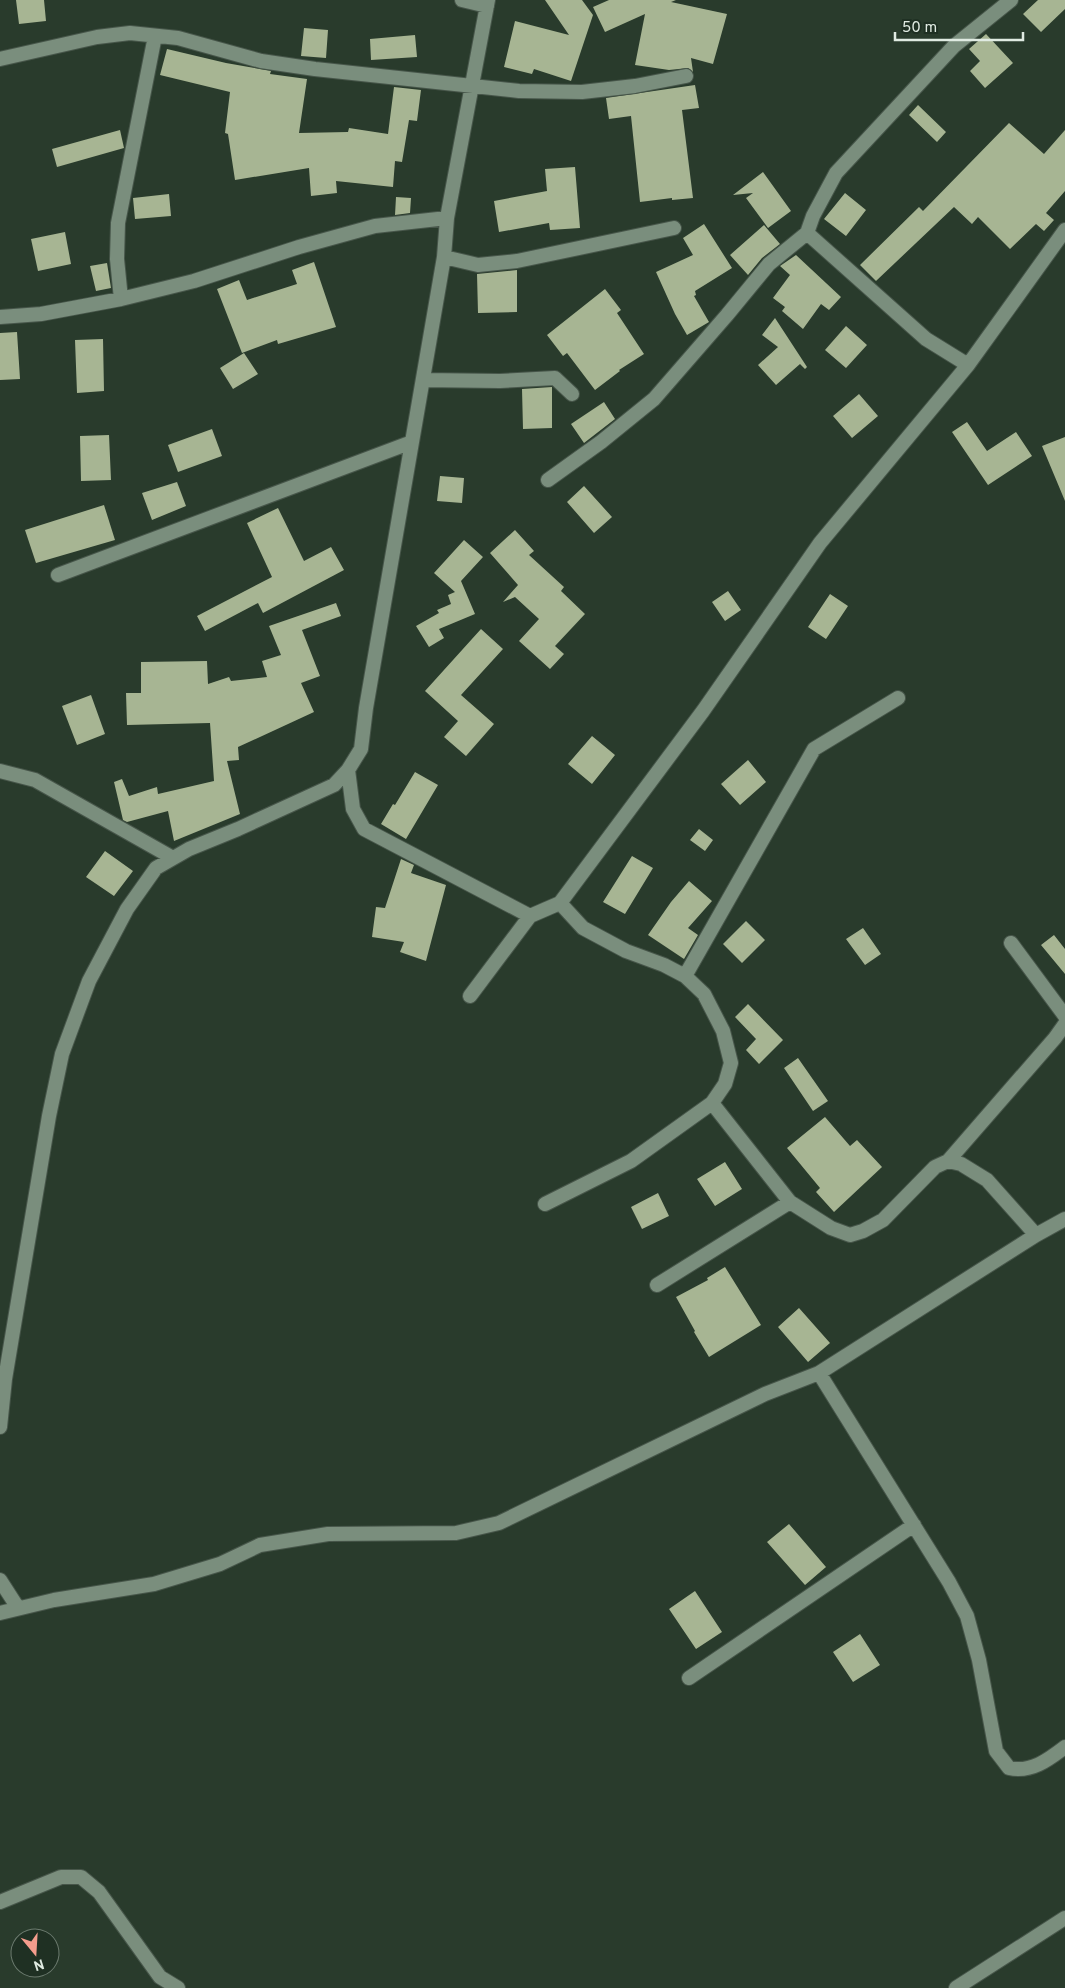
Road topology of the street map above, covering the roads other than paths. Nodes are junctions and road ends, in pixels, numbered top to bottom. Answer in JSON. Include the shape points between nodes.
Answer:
{"nodes":[{"id":1,"x":462,"y":0,"type":"edge"},
{"id":2,"x":1011,"y":0,"type":"edge"},
{"id":3,"x":488,"y":3,"type":"edge"},
{"id":4,"x":155,"y":36,"type":"junction"},
{"id":5,"x":0,"y":60,"type":"edge"},
{"id":6,"x":686,"y":76,"type":"dead end"},
{"id":7,"x":471,"y":86,"type":"junction"},
{"id":8,"x":447,"y":218,"type":"junction"},
{"id":9,"x":674,"y":228,"type":"dead end"},
{"id":10,"x":1065,"y":230,"type":"edge"},
{"id":11,"x":807,"y":233,"type":"junction"},
{"id":12,"x":444,"y":257,"type":"junction"},
{"id":13,"x":121,"y":300,"type":"junction"},
{"id":14,"x":0,"y":317,"type":"edge"},
{"id":15,"x":968,"y":365,"type":"junction"},
{"id":16,"x":423,"y":380,"type":"junction"},
{"id":17,"x":572,"y":394,"type":"dead end"},
{"id":18,"x":412,"y":442,"type":"junction"},
{"id":19,"x":548,"y":480,"type":"dead end"},
{"id":20,"x":58,"y":575,"type":"dead end"},
{"id":21,"x":898,"y":698,"type":"dead end"},
{"id":22,"x":348,"y":770,"type":"junction"},
{"id":23,"x":0,"y":771,"type":"edge"},
{"id":24,"x":173,"y":858,"type":"junction"},
{"id":25,"x":560,"y":903,"type":"junction"},
{"id":26,"x":530,"y":916,"type":"junction"},
{"id":27,"x":1011,"y":943,"type":"dead end"},
{"id":28,"x":685,"y":976,"type":"junction"},
{"id":29,"x":470,"y":996,"type":"dead end"},
{"id":30,"x":1065,"y":1016,"type":"edge"},
{"id":31,"x":1065,"y":1024,"type":"edge"},
{"id":32,"x":712,"y":1103,"type":"junction"},
{"id":33,"x":948,"y":1161,"type":"junction"},
{"id":34,"x":790,"y":1202,"type":"junction"},
{"id":35,"x":545,"y":1204,"type":"dead end"},
{"id":36,"x":1065,"y":1219,"type":"edge"},
{"id":37,"x":1036,"y":1235,"type":"junction"},
{"id":38,"x":657,"y":1285,"type":"dead end"},
{"id":39,"x":819,"y":1372,"type":"junction"},
{"id":40,"x":0,"y":1427,"type":"edge"},
{"id":41,"x":914,"y":1525,"type":"junction"},
{"id":42,"x":0,"y":1580,"type":"edge"},
{"id":43,"x":18,"y":1608,"type":"junction"},
{"id":44,"x":0,"y":1613,"type":"edge"},
{"id":45,"x":689,"y":1678,"type":"dead end"},
{"id":46,"x":1065,"y":1747,"type":"edge"},
{"id":47,"x":0,"y":1902,"type":"edge"},
{"id":48,"x":1065,"y":1918,"type":"edge"},
{"id":49,"x":178,"y":1988,"type":"edge"},
{"id":50,"x":956,"y":1988,"type":"edge"}],
"edges":[{"from":1,"to":3,"type":"street"},
{"from":2,"to":11,"type":"street","via":[[954,46],[836,173]]},
{"from":3,"to":7,"type":"street"},
{"from":4,"to":5,"type":"street","via":[[130,33],[97,37]]},
{"from":4,"to":7,"type":"street","via":[[178,38],[288,65]]},
{"from":4,"to":13,"type":"street","via":[[118,223]]},
{"from":6,"to":7,"type":"street","via":[[582,92]]},
{"from":7,"to":8,"type":"street"},
{"from":8,"to":12,"type":"street"},
{"from":8,"to":13,"type":"street","via":[[375,226]]},
{"from":9,"to":12,"type":"street","via":[[518,261],[478,265]]},
{"from":10,"to":15,"type":"street"},
{"from":11,"to":15,"type":"street","via":[[926,339]]},
{"from":11,"to":19,"type":"street","via":[[769,264],[654,400]]},
{"from":12,"to":16,"type":"street"},
{"from":13,"to":14,"type":"street","via":[[41,314]]},
{"from":15,"to":25,"type":"street","via":[[820,543],[703,711]]},
{"from":16,"to":17,"type":"street","via":[[555,378]]},
{"from":16,"to":18,"type":"street"},
{"from":18,"to":20,"type":"street"},
{"from":18,"to":22,"type":"street","via":[[361,749]]},
{"from":21,"to":28,"type":"street","via":[[814,749]]},
{"from":22,"to":24,"type":"street","via":[[334,785]]},
{"from":22,"to":26,"type":"street","via":[[353,809],[364,829]]},
{"from":23,"to":24,"type":"street","via":[[34,780]]},
{"from":24,"to":40,"type":"street","via":[[156,868],[127,909],[89,981],[62,1054],[5,1379]]},
{"from":25,"to":26,"type":"street"},
{"from":25,"to":28,"type":"street","via":[[583,928],[626,951]]},
{"from":26,"to":29,"type":"street"},
{"from":27,"to":30,"type":"street"},
{"from":28,"to":32,"type":"street","via":[[704,994],[723,1031],[731,1063],[725,1084]]},
{"from":31,"to":33,"type":"street"},
{"from":32,"to":34,"type":"street"},
{"from":32,"to":35,"type":"street","via":[[631,1161]]},
{"from":33,"to":34,"type":"street","via":[[935,1168],[883,1220],[850,1235],[831,1228]]},
{"from":33,"to":37,"type":"street","via":[[961,1164],[986,1180]]},
{"from":34,"to":38,"type":"street"},
{"from":36,"to":37,"type":"street"},
{"from":37,"to":39,"type":"street"},
{"from":39,"to":41,"type":"street"},
{"from":39,"to":43,"type":"street","via":[[765,1394],[499,1524],[456,1533],[328,1534],[260,1545],[220,1564],[154,1584]]},
{"from":41,"to":45,"type":"street"},
{"from":41,"to":46,"type":"street","via":[[966,1616],[979,1660],[996,1751],[1009,1768],[1020,1771],[1031,1769]]},
{"from":42,"to":43,"type":"street"},
{"from":43,"to":44,"type":"street"},
{"from":47,"to":49,"type":"street","via":[[61,1877],[81,1876],[99,1892],[160,1977]]},
{"from":48,"to":50,"type":"street"}]}
